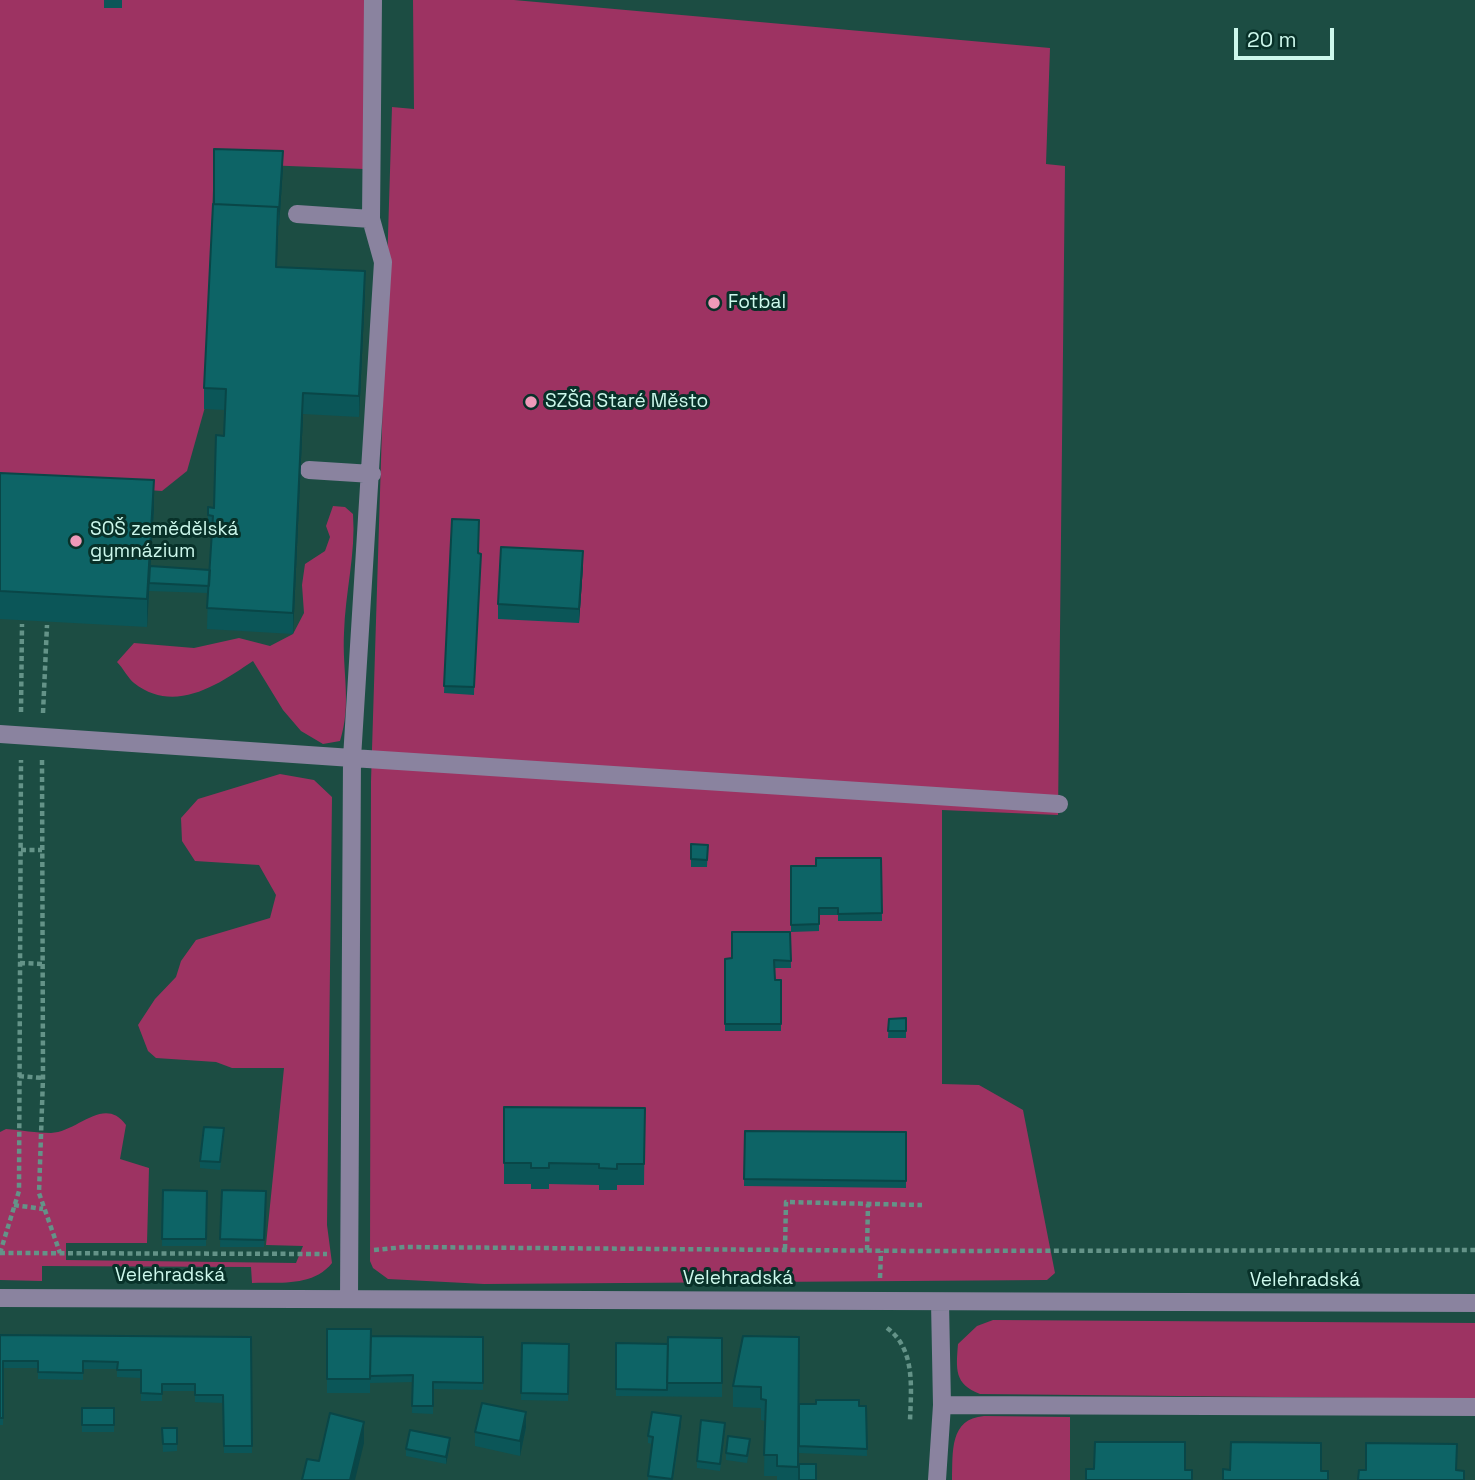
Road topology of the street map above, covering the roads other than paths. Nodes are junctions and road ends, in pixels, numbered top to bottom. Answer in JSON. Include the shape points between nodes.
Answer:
{"nodes":[{"id":1,"x":373,"y":0,"type":"edge"},
{"id":2,"x":297,"y":214,"type":"dead end"},
{"id":3,"x":371,"y":219,"type":"junction"},
{"id":4,"x":309,"y":470,"type":"dead end"},
{"id":5,"x":372,"y":474,"type":"junction"},
{"id":6,"x":0,"y":734,"type":"edge"},
{"id":7,"x":352,"y":758,"type":"junction"},
{"id":8,"x":1059,"y":804,"type":"dead end"},
{"id":9,"x":0,"y":1298,"type":"edge"},
{"id":10,"x":349,"y":1298,"type":"junction"},
{"id":11,"x":940,"y":1302,"type":"junction"},
{"id":12,"x":1475,"y":1303,"type":"edge"},
{"id":13,"x":942,"y":1405,"type":"junction"},
{"id":14,"x":1475,"y":1407,"type":"edge"},
{"id":15,"x":937,"y":1480,"type":"edge"}],
"edges":[{"from":1,"to":3,"type":"street"},
{"from":2,"to":3,"type":"street"},
{"from":3,"to":5,"type":"street","via":[[383,262]]},
{"from":4,"to":5,"type":"street"},
{"from":5,"to":7,"type":"street"},
{"from":6,"to":7,"type":"street"},
{"from":7,"to":8,"type":"street"},
{"from":7,"to":10,"type":"street"},
{"from":9,"to":10,"type":"street","name":"Velehradská"},
{"from":10,"to":11,"type":"street","name":"Velehradská"},
{"from":11,"to":12,"type":"street","name":"Velehradská"},
{"from":11,"to":13,"type":"street"},
{"from":13,"to":14,"type":"street"},
{"from":13,"to":15,"type":"street"}]}
